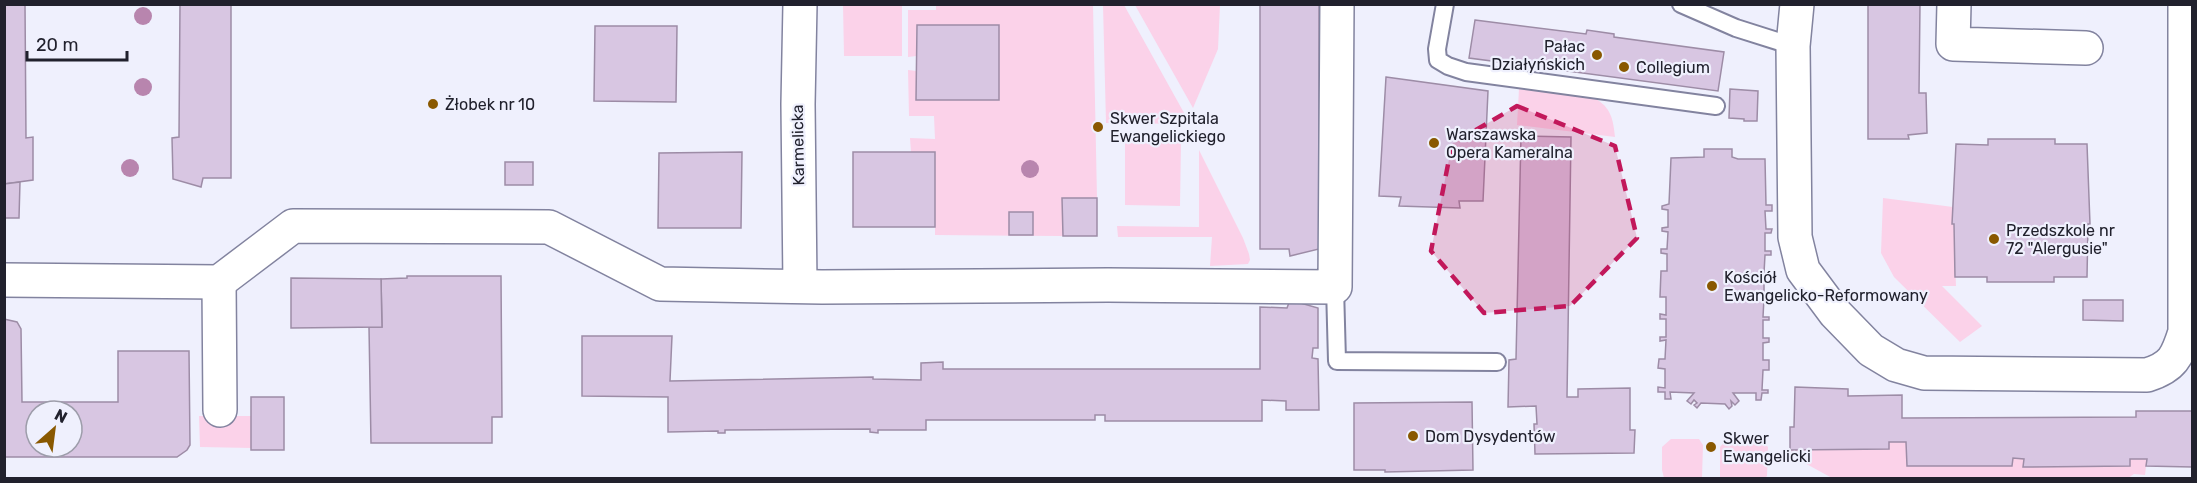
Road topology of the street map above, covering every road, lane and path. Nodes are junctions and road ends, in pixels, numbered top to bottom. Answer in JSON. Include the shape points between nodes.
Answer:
{"nodes":[{"id":1,"x":800,"y":4,"type":"edge"},
{"id":2,"x":1337,"y":4,"type":"edge"},
{"id":3,"x":1445,"y":4,"type":"edge"},
{"id":4,"x":1681,"y":4,"type":"edge"},
{"id":5,"x":1797,"y":4,"type":"edge"},
{"id":6,"x":1954,"y":4,"type":"edge"},
{"id":7,"x":2184,"y":4,"type":"edge"},
{"id":8,"x":1793,"y":46,"type":"junction"},
{"id":9,"x":2086,"y":48,"type":"dead end"},
{"id":10,"x":1716,"y":106,"type":"dead end"},
{"id":11,"x":4,"y":280,"type":"edge"},
{"id":12,"x":219,"y":282,"type":"junction"},
{"id":13,"x":800,"y":286,"type":"junction"},
{"id":14,"x":1335,"y":287,"type":"junction"},
{"id":15,"x":1497,"y":362,"type":"dead end"},
{"id":16,"x":220,"y":410,"type":"dead end"}],
"edges":[{"from":1,"to":13,"type":"street","name":"Karmelicka"},
{"from":2,"to":14,"type":"street"},
{"from":3,"to":10,"type":"lane","via":[[1437,49],[1438,60],[1448,66],[1466,72]]},
{"from":4,"to":8,"type":"lane","via":[[1746,32]]},
{"from":5,"to":8,"type":"street"},
{"from":6,"to":9,"type":"street","via":[[1953,44]]},
{"from":7,"to":8,"type":"street","via":[[2185,332],[2179,354],[2164,370],[2147,375],[1924,373],[1896,365],[1871,350],[1835,314],[1803,270],[1800,259],[1795,237]]},
{"from":11,"to":12,"type":"street"},
{"from":12,"to":13,"type":"street","via":[[293,226],[549,226],[660,284]]},
{"from":12,"to":16,"type":"street"},
{"from":13,"to":14,"type":"street"},
{"from":14,"to":15,"type":"lane","via":[[1337,361]]}]}
